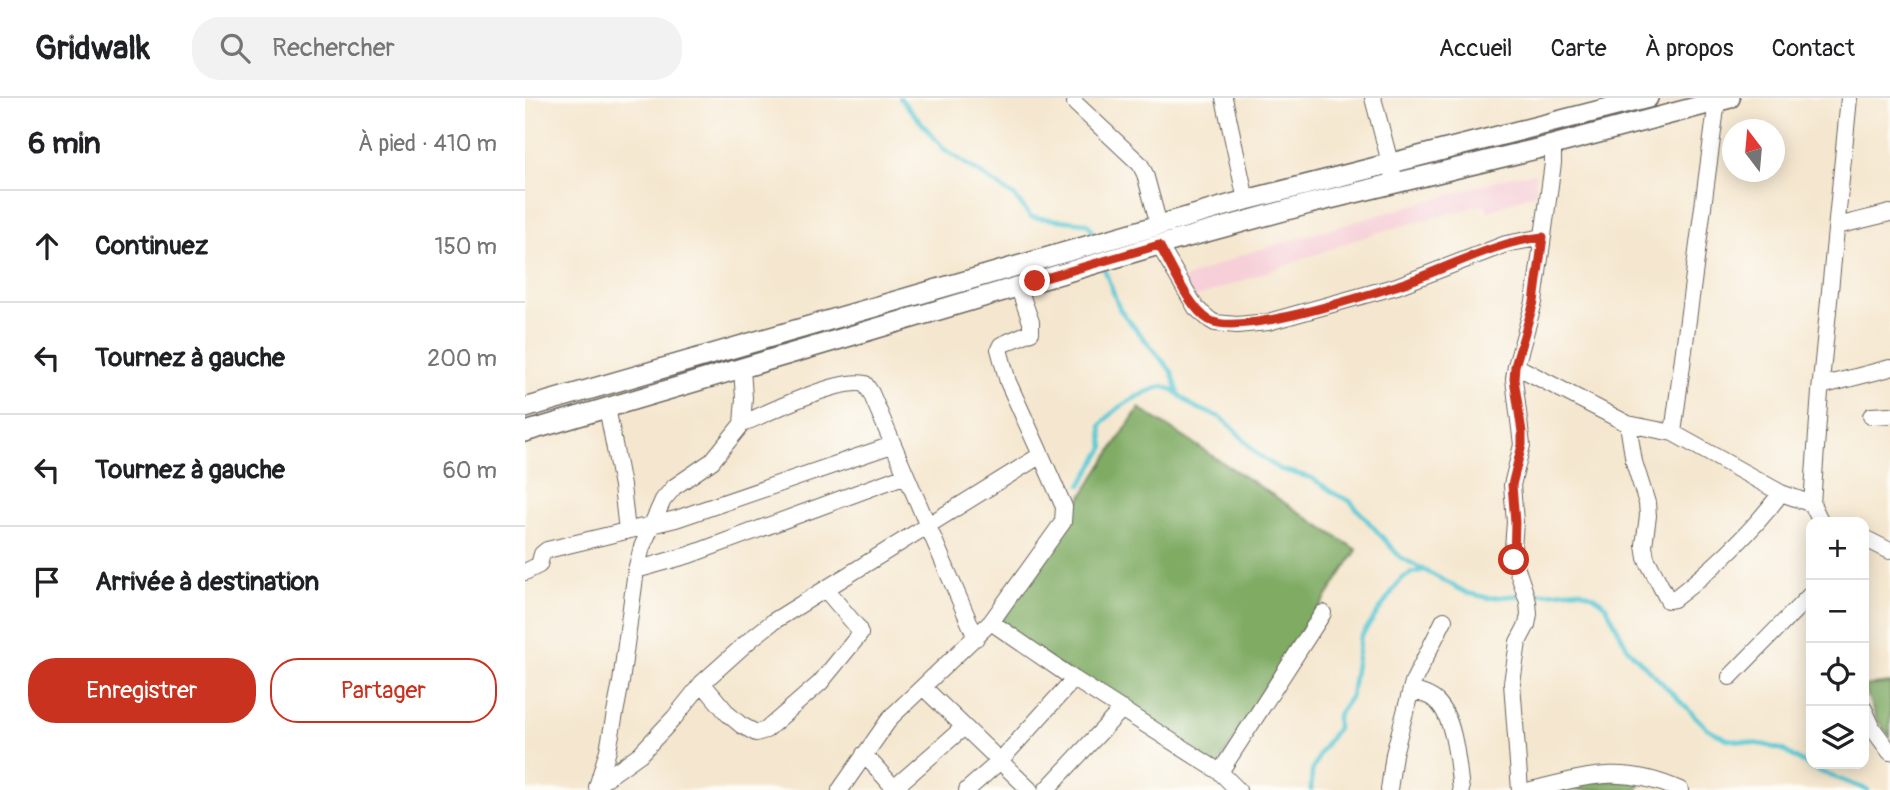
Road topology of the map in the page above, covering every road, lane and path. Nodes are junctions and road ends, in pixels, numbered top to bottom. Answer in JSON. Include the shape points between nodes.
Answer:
{"nodes":[{"id":1,"x":1224,"y":98,"type":"edge"},
{"id":2,"x":1373,"y":98,"type":"edge"},
{"id":3,"x":1648,"y":98,"type":"edge"},
{"id":4,"x":1849,"y":98,"type":"edge"},
{"id":5,"x":1724,"y":100,"type":"edge"},
{"id":6,"x":1075,"y":103,"type":"dead end"},
{"id":7,"x":1553,"y":145,"type":"junction"},
{"id":8,"x":1391,"y":163,"type":"junction"},
{"id":9,"x":1395,"y":183,"type":"junction"},
{"id":10,"x":1246,"y":200,"type":"junction"},
{"id":11,"x":1890,"y":213,"type":"edge"},
{"id":12,"x":1837,"y":226,"type":"junction"},
{"id":13,"x":1159,"y":235,"type":"junction"},
{"id":14,"x":1543,"y":237,"type":"junction"},
{"id":15,"x":1089,"y":255,"type":"junction"},
{"id":16,"x":1019,"y":286,"type":"junction"},
{"id":17,"x":1515,"y":366,"type":"junction"},
{"id":18,"x":742,"y":368,"type":"junction"},
{"id":19,"x":1890,"y":368,"type":"edge"},
{"id":20,"x":1821,"y":386,"type":"junction"},
{"id":21,"x":607,"y":407,"type":"junction"},
{"id":22,"x":525,"y":408,"type":"edge"},
{"id":23,"x":1890,"y":415,"type":"edge"},
{"id":24,"x":1871,"y":416,"type":"dead end"},
{"id":25,"x":742,"y":424,"type":"junction"},
{"id":26,"x":1628,"y":424,"type":"junction"},
{"id":27,"x":525,"y":432,"type":"edge"},
{"id":28,"x":1673,"y":433,"type":"junction"},
{"id":29,"x":892,"y":445,"type":"junction"},
{"id":30,"x":1041,"y":455,"type":"junction"},
{"id":31,"x":906,"y":475,"type":"junction"},
{"id":32,"x":1781,"y":492,"type":"junction"},
{"id":33,"x":1821,"y":517,"type":"edge"},
{"id":34,"x":652,"y":524,"type":"junction"},
{"id":35,"x":928,"y":527,"type":"junction"},
{"id":36,"x":627,"y":531,"type":"junction"},
{"id":37,"x":1869,"y":540,"type":"edge"},
{"id":38,"x":1890,"y":551,"type":"edge"},
{"id":39,"x":636,"y":570,"type":"junction"},
{"id":40,"x":525,"y":572,"type":"edge"},
{"id":41,"x":826,"y":590,"type":"junction"},
{"id":42,"x":1806,"y":599,"type":"edge"},
{"id":43,"x":1323,"y":613,"type":"dead end"},
{"id":44,"x":1444,"y":620,"type":"dead end"},
{"id":45,"x":991,"y":622,"type":"junction"},
{"id":46,"x":976,"y":638,"type":"junction"},
{"id":47,"x":1730,"y":677,"type":"dead end"},
{"id":48,"x":1074,"y":679,"type":"junction"},
{"id":49,"x":702,"y":683,"type":"junction"},
{"id":50,"x":924,"y":688,"type":"junction"},
{"id":51,"x":1411,"y":690,"type":"junction"},
{"id":52,"x":1122,"y":709,"type":"junction"},
{"id":53,"x":1869,"y":720,"type":"edge"},
{"id":54,"x":964,"y":727,"type":"junction"},
{"id":55,"x":1890,"y":752,"type":"edge"},
{"id":56,"x":864,"y":754,"type":"junction"},
{"id":57,"x":999,"y":762,"type":"junction"},
{"id":58,"x":1220,"y":772,"type":"junction"},
{"id":59,"x":1644,"y":784,"type":"edge"},
{"id":60,"x":597,"y":787,"type":"edge"},
{"id":61,"x":895,"y":789,"type":"edge"},
{"id":62,"x":840,"y":790,"type":"edge"},
{"id":63,"x":967,"y":790,"type":"edge"},
{"id":64,"x":1030,"y":790,"type":"edge"},
{"id":65,"x":1046,"y":790,"type":"edge"},
{"id":66,"x":1238,"y":790,"type":"edge"},
{"id":67,"x":1389,"y":790,"type":"edge"},
{"id":68,"x":1461,"y":790,"type":"edge"},
{"id":69,"x":1520,"y":790,"type":"edge"},
{"id":70,"x":1531,"y":790,"type":"edge"},
{"id":71,"x":1680,"y":790,"type":"edge"}],
"edges":[{"from":1,"to":10,"type":"street"},
{"from":2,"to":8,"type":"street"},
{"from":3,"to":8,"type":"street"},
{"from":4,"to":12,"type":"street"},
{"from":5,"to":7,"type":"street"},
{"from":5,"to":28,"type":"street"},
{"from":6,"to":13,"type":"street","via":[[1140,164]]},
{"from":7,"to":9,"type":"street"},
{"from":7,"to":14,"type":"street"},
{"from":8,"to":9,"type":"street"},
{"from":8,"to":10,"type":"street"},
{"from":9,"to":13,"type":"street"},
{"from":10,"to":13,"type":"street"},
{"from":11,"to":12,"type":"street"},
{"from":12,"to":20,"type":"street"},
{"from":13,"to":14,"type":"street","via":[[1204,316],[1215,323],[1237,325],[1268,322],[1397,286],[1506,244]]},
{"from":13,"to":15,"type":"street"},
{"from":14,"to":17,"type":"street","via":[[1534,302]]},
{"from":15,"to":16,"type":"street"},
{"from":15,"to":22,"type":"street"},
{"from":16,"to":18,"type":"street"},
{"from":16,"to":30,"type":"street","via":[[1031,332],[999,349],[1008,382]]},
{"from":17,"to":26,"type":"street"},
{"from":17,"to":69,"type":"street","via":[[1522,445],[1512,485],[1513,548],[1529,614],[1518,642],[1512,683]]},
{"from":18,"to":21,"type":"street"},
{"from":18,"to":25,"type":"street"},
{"from":19,"to":20,"type":"street"},
{"from":20,"to":33,"type":"street"},
{"from":21,"to":27,"type":"street"},
{"from":21,"to":36,"type":"street"},
{"from":23,"to":24,"type":"street"},
{"from":25,"to":29,"type":"street","via":[[786,404],[859,383],[869,388]]},
{"from":25,"to":34,"type":"street","via":[[712,461],[674,487]]},
{"from":26,"to":28,"type":"street"},
{"from":26,"to":32,"type":"street","via":[[1647,503],[1646,558],[1668,600],[1726,554]]},
{"from":28,"to":32,"type":"street"},
{"from":29,"to":31,"type":"street"},
{"from":29,"to":34,"type":"street"},
{"from":30,"to":35,"type":"street"},
{"from":30,"to":45,"type":"street","via":[[1065,517]]},
{"from":31,"to":35,"type":"street"},
{"from":31,"to":39,"type":"street"},
{"from":32,"to":33,"type":"street"},
{"from":34,"to":36,"type":"street"},
{"from":34,"to":39,"type":"street"},
{"from":35,"to":41,"type":"street"},
{"from":35,"to":46,"type":"street"},
{"from":36,"to":40,"type":"street","via":[[547,550],[539,565]]},
{"from":37,"to":38,"type":"street"},
{"from":39,"to":60,"type":"street","via":[[621,682]]},
{"from":41,"to":49,"type":"street","via":[[774,621]]},
{"from":41,"to":49,"type":"street","via":[[860,634],[820,683],[761,734],[741,725]]},
{"from":42,"to":47,"type":"street"},
{"from":43,"to":58,"type":"street"},
{"from":44,"to":51,"type":"street"},
{"from":45,"to":46,"type":"street"},
{"from":45,"to":48,"type":"street"},
{"from":46,"to":50,"type":"street"},
{"from":48,"to":52,"type":"street"},
{"from":48,"to":57,"type":"street"},
{"from":49,"to":60,"type":"street","via":[[640,754]]},
{"from":50,"to":54,"type":"street"},
{"from":50,"to":56,"type":"street","via":[[891,717]]},
{"from":51,"to":67,"type":"street"},
{"from":51,"to":68,"type":"street","via":[[1442,707],[1453,737]]},
{"from":52,"to":58,"type":"street"},
{"from":52,"to":65,"type":"street"},
{"from":53,"to":55,"type":"street"},
{"from":54,"to":57,"type":"street"},
{"from":54,"to":61,"type":"street"},
{"from":56,"to":61,"type":"street"},
{"from":56,"to":62,"type":"street"},
{"from":57,"to":63,"type":"street"},
{"from":57,"to":64,"type":"street"},
{"from":58,"to":66,"type":"street"},
{"from":59,"to":70,"type":"street","via":[[1601,774]]},
{"from":59,"to":71,"type":"street"}]}
